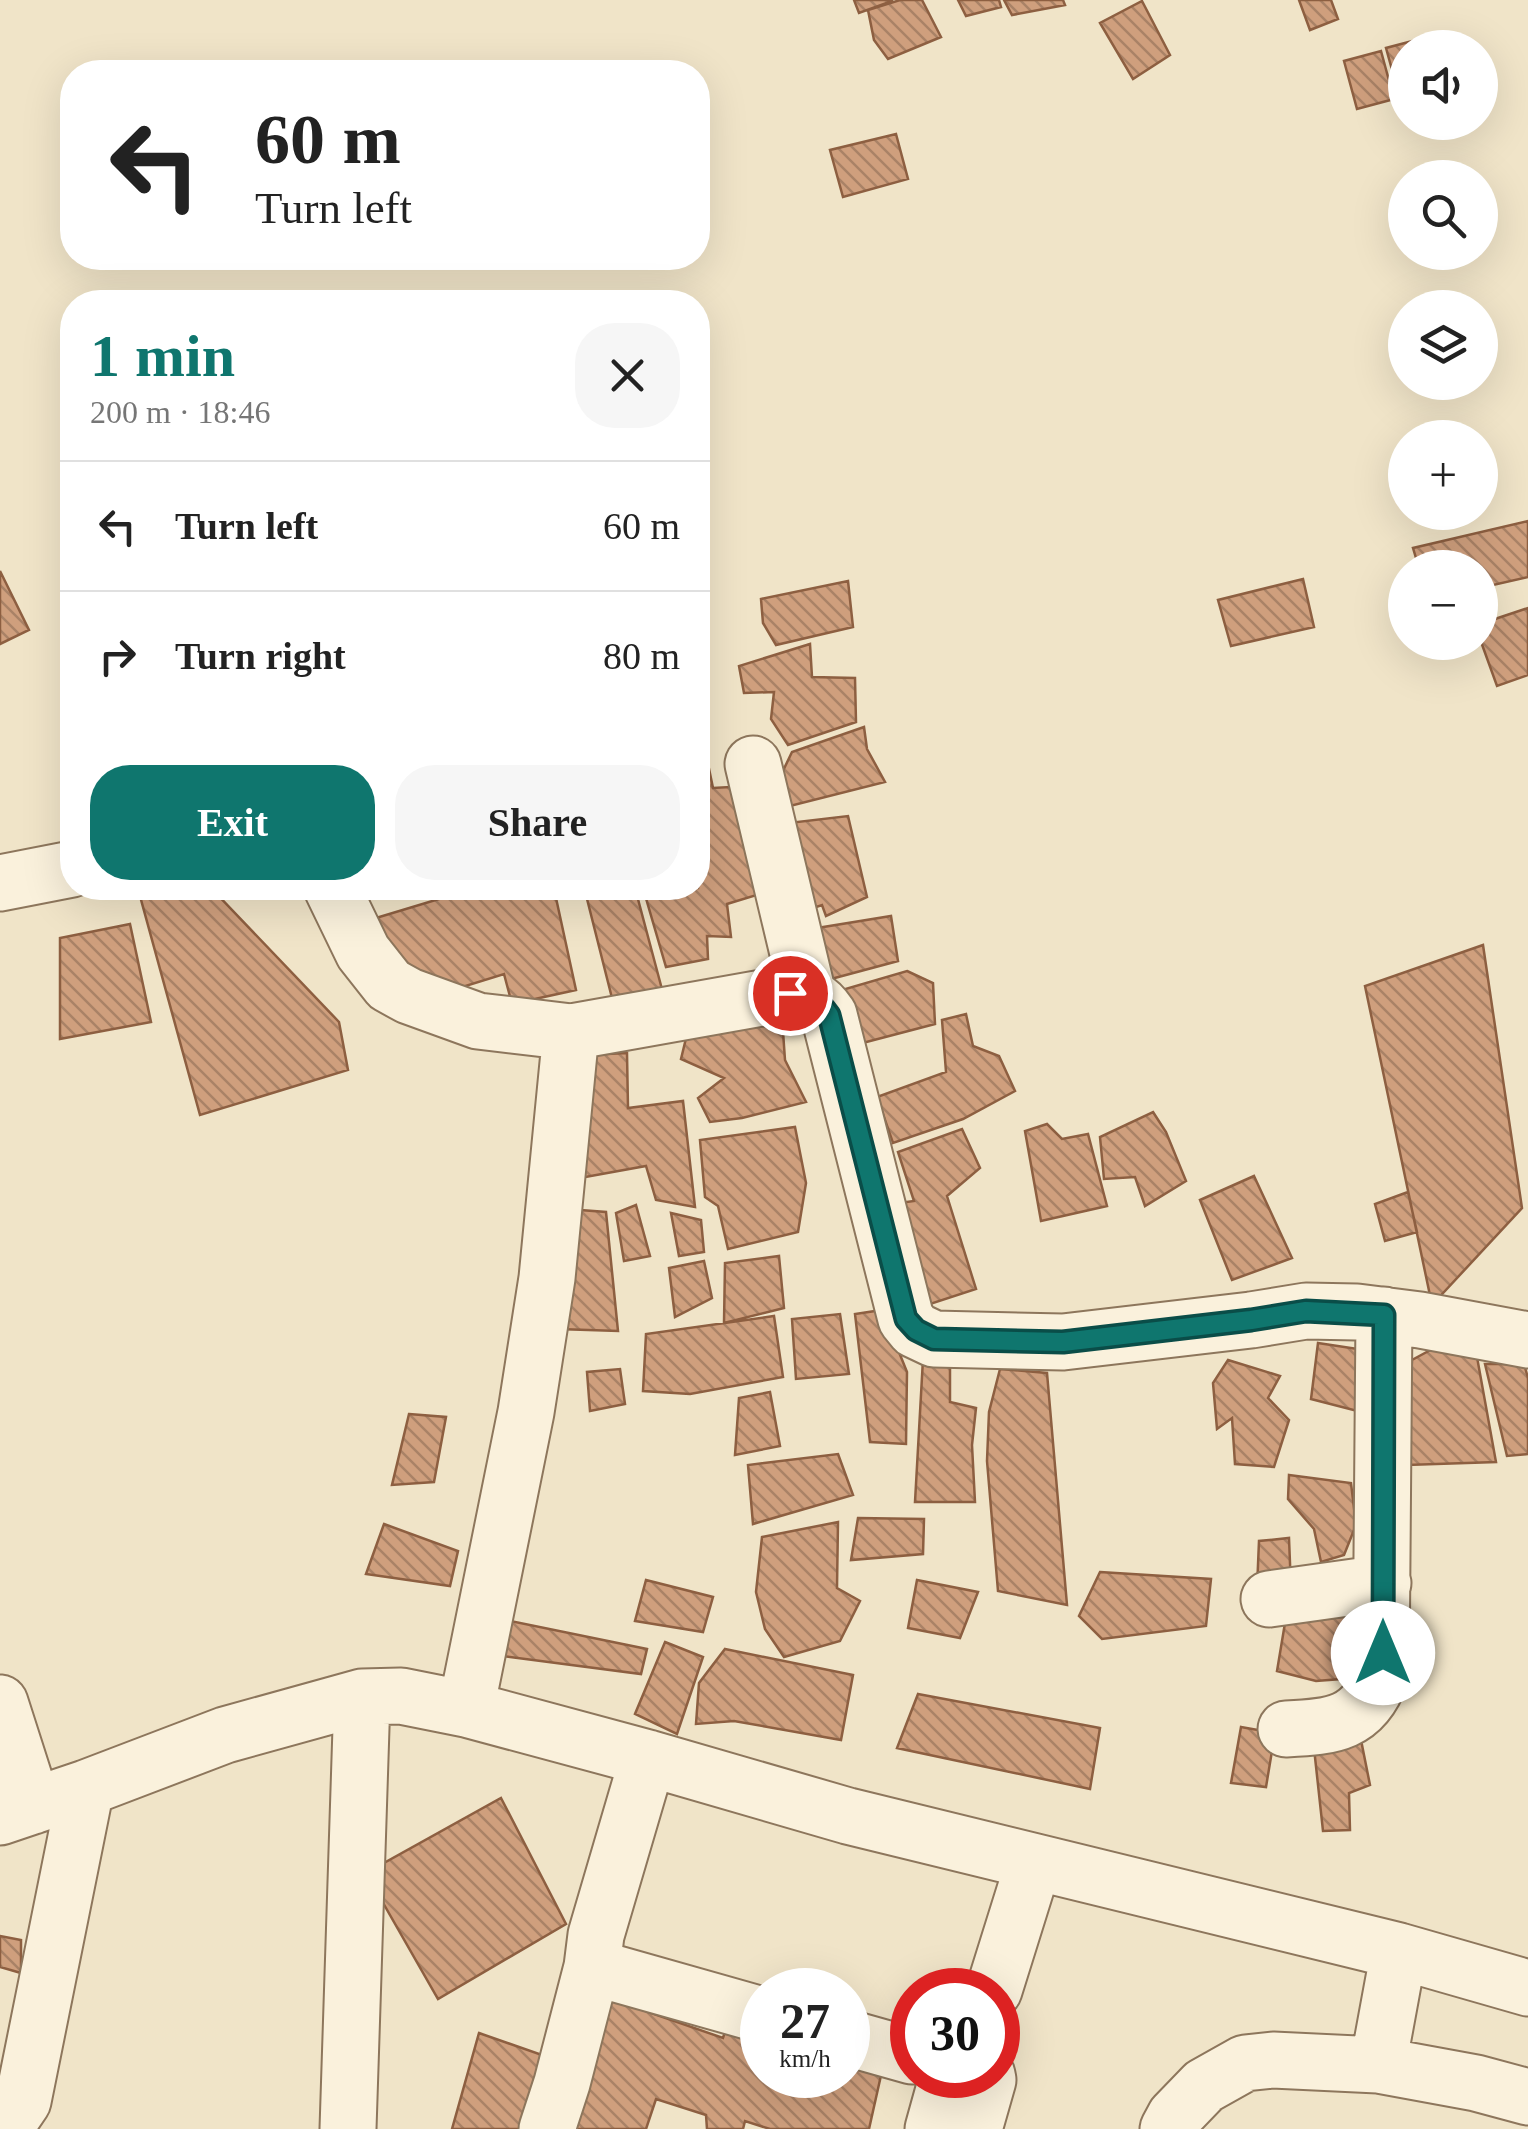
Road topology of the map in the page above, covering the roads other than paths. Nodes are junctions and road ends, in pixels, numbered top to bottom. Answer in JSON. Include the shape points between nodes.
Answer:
{"nodes":[{"id":1,"x":753,"y":764,"type":"dead end"},
{"id":2,"x":60,"y":871,"type":"edge"},
{"id":3,"x":0,"y":883,"type":"edge"},
{"id":4,"x":338,"y":900,"type":"edge"},
{"id":5,"x":808,"y":995,"type":"junction"},
{"id":6,"x":571,"y":1032,"type":"junction"},
{"id":7,"x":1384,"y":1315,"type":"junction"},
{"id":8,"x":1528,"y":1340,"type":"edge"},
{"id":9,"x":1383,"y":1583,"type":"junction"},
{"id":10,"x":1269,"y":1599,"type":"dead end"},
{"id":11,"x":362,"y":1697,"type":"junction"},
{"id":12,"x":0,"y":1703,"type":"edge"},
{"id":13,"x":466,"y":1709,"type":"junction"},
{"id":14,"x":1286,"y":1729,"type":"dead end"},
{"id":15,"x":648,"y":1758,"type":"junction"},
{"id":16,"x":86,"y":1788,"type":"junction"},
{"id":17,"x":16,"y":1812,"type":"edge"},
{"id":18,"x":1034,"y":1862,"type":"junction"},
{"id":19,"x":1399,"y":1951,"type":"junction"},
{"id":20,"x":592,"y":1967,"type":"junction"},
{"id":21,"x":1001,"y":1968,"type":"edge"},
{"id":22,"x":1528,"y":1988,"type":"edge"},
{"id":23,"x":740,"y":2009,"type":"edge"},
{"id":24,"x":1378,"y":2065,"type":"junction"},
{"id":25,"x":1528,"y":2097,"type":"edge"},
{"id":26,"x":963,"y":2098,"type":"edge"},
{"id":27,"x":4,"y":2129,"type":"edge"},
{"id":28,"x":348,"y":2129,"type":"edge"},
{"id":29,"x":547,"y":2129,"type":"edge"},
{"id":30,"x":933,"y":2129,"type":"edge"},
{"id":31,"x":1168,"y":2129,"type":"edge"}],
"edges":[{"from":1,"to":5,"type":"street"},
{"from":2,"to":3,"type":"street"},
{"from":4,"to":6,"type":"street","via":[[363,952],[389,984],[409,996],[478,1020]]},
{"from":5,"to":6,"type":"street"},
{"from":5,"to":7,"type":"street","via":[[829,1015],[906,1319],[916,1330],[934,1339],[1063,1342],[1306,1311]]},
{"from":6,"to":13,"type":"street","via":[[529,1393]]},
{"from":7,"to":8,"type":"street"},
{"from":7,"to":9,"type":"street"},
{"from":9,"to":10,"type":"street"},
{"from":9,"to":14,"type":"street","via":[[1382,1675],[1370,1699],[1338,1723]]},
{"from":11,"to":13,"type":"street","via":[[401,1696]]},
{"from":11,"to":16,"type":"street","via":[[224,1735]]},
{"from":11,"to":28,"type":"street"},
{"from":12,"to":17,"type":"street"},
{"from":13,"to":15,"type":"street"},
{"from":15,"to":18,"type":"street"},
{"from":15,"to":20,"type":"street"},
{"from":16,"to":17,"type":"street"},
{"from":16,"to":27,"type":"street","via":[[23,2101]]},
{"from":18,"to":19,"type":"street"},
{"from":18,"to":21,"type":"street"},
{"from":19,"to":22,"type":"street"},
{"from":19,"to":24,"type":"street"},
{"from":20,"to":23,"type":"street"},
{"from":20,"to":29,"type":"street"},
{"from":24,"to":25,"type":"street"},
{"from":24,"to":31,"type":"street","via":[[1245,2063],[1204,2086]]},
{"from":26,"to":30,"type":"street"}]}
